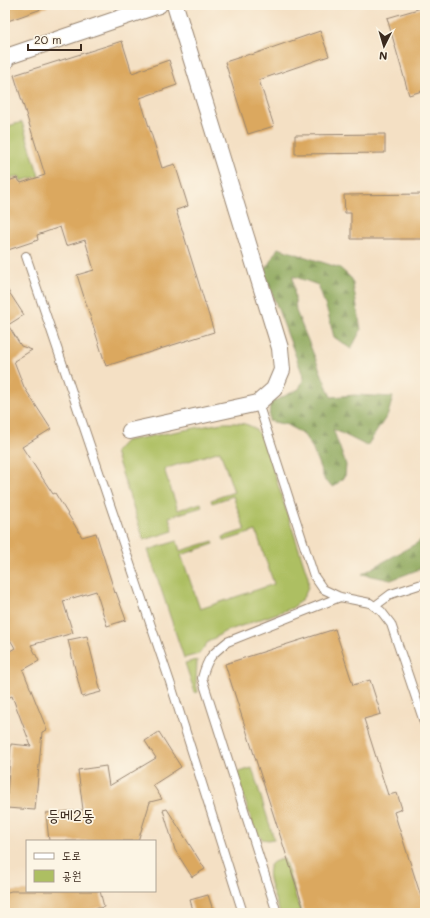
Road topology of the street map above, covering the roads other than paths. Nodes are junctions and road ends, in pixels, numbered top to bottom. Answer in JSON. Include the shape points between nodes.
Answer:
{"nodes":[{"id":1,"x":159,"y":5,"type":"edge"},
{"id":2,"x":175,"y":5,"type":"edge"},
{"id":3,"x":5,"y":62,"type":"edge"},
{"id":4,"x":26,"y":256,"type":"dead end"},
{"id":5,"x":258,"y":404,"type":"junction"},
{"id":6,"x":130,"y":431,"type":"dead end"},
{"id":7,"x":425,"y":583,"type":"edge"},
{"id":8,"x":340,"y":597,"type":"junction"},
{"id":9,"x":375,"y":606,"type":"junction"},
{"id":10,"x":425,"y":724,"type":"edge"},
{"id":11,"x":243,"y":913,"type":"edge"},
{"id":12,"x":275,"y":913,"type":"edge"}],
"edges":[{"from":1,"to":3,"type":"street","via":[[6,57]]},
{"from":2,"to":5,"type":"street","via":[[280,348],[282,370],[274,389]]},
{"from":4,"to":11,"type":"lane","via":[[170,682]]},
{"from":5,"to":6,"type":"street"},
{"from":5,"to":8,"type":"lane","via":[[314,576],[323,589]]},
{"from":7,"to":9,"type":"lane","via":[[391,594]]},
{"from":8,"to":9,"type":"lane"},
{"from":8,"to":12,"type":"lane","via":[[227,642],[214,652],[206,663],[202,678]]},
{"from":9,"to":10,"type":"lane","via":[[391,624]]}]}
